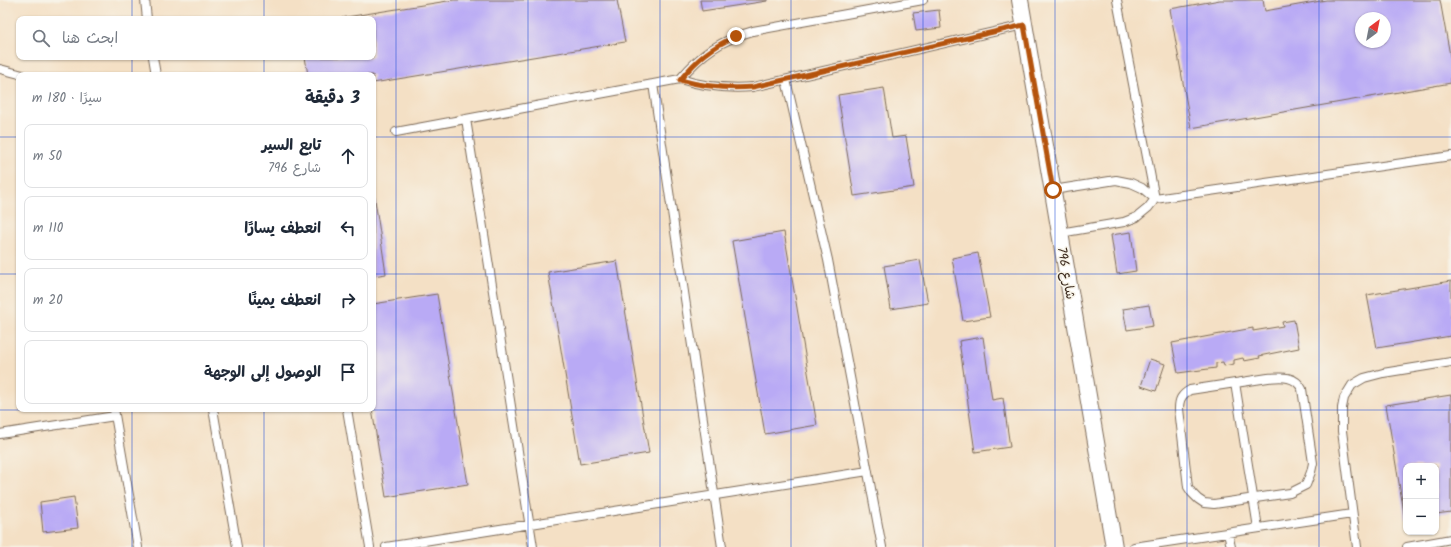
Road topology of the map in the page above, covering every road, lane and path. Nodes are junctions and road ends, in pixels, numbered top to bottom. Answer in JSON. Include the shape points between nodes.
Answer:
{"nodes":[{"id":1,"x":145,"y":0,"type":"edge"},
{"id":2,"x":923,"y":0,"type":"edge"},
{"id":3,"x":1020,"y":0,"type":"edge"},
{"id":4,"x":1117,"y":0,"type":"edge"},
{"id":5,"x":147,"y":16,"type":"edge"},
{"id":6,"x":1024,"y":25,"type":"junction"},
{"id":7,"x":154,"y":60,"type":"edge"},
{"id":8,"x":0,"y":68,"type":"edge"},
{"id":9,"x":156,"y":72,"type":"edge"},
{"id":10,"x":16,"y":73,"type":"edge"},
{"id":11,"x":680,"y":80,"type":"junction"},
{"id":12,"x":786,"y":80,"type":"junction"},
{"id":13,"x":653,"y":84,"type":"junction"},
{"id":14,"x":466,"y":119,"type":"junction"},
{"id":15,"x":396,"y":132,"type":"dead end"},
{"id":16,"x":1451,"y":156,"type":"edge"},
{"id":17,"x":1053,"y":190,"type":"junction"},
{"id":18,"x":1155,"y":199,"type":"junction"},
{"id":19,"x":1060,"y":232,"type":"junction"},
{"id":20,"x":1451,"y":362,"type":"edge"},
{"id":21,"x":1235,"y":383,"type":"junction"},
{"id":22,"x":115,"y":412,"type":"edge"},
{"id":23,"x":214,"y":412,"type":"edge"},
{"id":24,"x":348,"y":412,"type":"edge"},
{"id":25,"x":0,"y":434,"type":"edge"},
{"id":26,"x":868,"y":471,"type":"junction"},
{"id":27,"x":714,"y":495,"type":"junction"},
{"id":28,"x":1254,"y":499,"type":"junction"},
{"id":29,"x":1352,"y":514,"type":"junction"},
{"id":30,"x":529,"y":524,"type":"junction"},
{"id":31,"x":1258,"y":528,"type":"junction"},
{"id":32,"x":1228,"y":532,"type":"junction"},
{"id":33,"x":1451,"y":539,"type":"edge"},
{"id":34,"x":138,"y":547,"type":"edge"},
{"id":35,"x":238,"y":547,"type":"edge"},
{"id":36,"x":370,"y":547,"type":"edge"},
{"id":37,"x":386,"y":547,"type":"edge"},
{"id":38,"x":533,"y":547,"type":"edge"},
{"id":39,"x":722,"y":547,"type":"edge"},
{"id":40,"x":882,"y":547,"type":"edge"},
{"id":41,"x":1114,"y":547,"type":"edge"},
{"id":42,"x":1134,"y":547,"type":"edge"},
{"id":43,"x":1231,"y":547,"type":"edge"},
{"id":44,"x":1357,"y":547,"type":"edge"},
{"id":45,"x":1407,"y":547,"type":"edge"}],
"edges":[{"from":1,"to":5,"type":"lane"},
{"from":2,"to":11,"type":"lane","via":[[736,36],[705,53]]},
{"from":3,"to":6,"type":"street","name":"شارع 796"},
{"from":4,"to":18,"type":"lane"},
{"from":6,"to":12,"type":"lane"},
{"from":6,"to":17,"type":"street","name":"شارع 796"},
{"from":7,"to":9,"type":"lane"},
{"from":8,"to":10,"type":"lane"},
{"from":11,"to":12,"type":"lane","via":[[716,88],[735,89]]},
{"from":11,"to":13,"type":"lane"},
{"from":12,"to":26,"type":"lane","via":[[828,260]]},
{"from":13,"to":14,"type":"lane"},
{"from":13,"to":27,"type":"lane"},
{"from":14,"to":15,"type":"lane"},
{"from":14,"to":30,"type":"lane"},
{"from":16,"to":18,"type":"lane"},
{"from":17,"to":18,"type":"lane","via":[[1116,180],[1142,188]]},
{"from":17,"to":19,"type":"street","name":"شارع 796"},
{"from":18,"to":19,"type":"lane","via":[[1137,217],[1124,222]]},
{"from":19,"to":41,"type":"street","name":"شارع 796"},
{"from":20,"to":29,"type":"lane","via":[[1383,373],[1364,378],[1352,385],[1344,398],[1342,408],[1342,431]]},
{"from":21,"to":28,"type":"lane"},
{"from":21,"to":28,"type":"lane","via":[[1190,390],[1184,393],[1179,401],[1188,487],[1204,503],[1220,504]]},
{"from":21,"to":28,"type":"lane","via":[[1288,378],[1294,379],[1302,389],[1313,463],[1306,485],[1290,493]]},
{"from":22,"to":25,"type":"lane"},
{"from":22,"to":34,"type":"lane"},
{"from":23,"to":35,"type":"lane"},
{"from":24,"to":36,"type":"lane"},
{"from":26,"to":27,"type":"lane"},
{"from":26,"to":40,"type":"lane"},
{"from":27,"to":30,"type":"lane"},
{"from":27,"to":39,"type":"lane"},
{"from":28,"to":31,"type":"lane"},
{"from":29,"to":31,"type":"lane"},
{"from":29,"to":44,"type":"lane"},
{"from":30,"to":37,"type":"lane"},
{"from":30,"to":38,"type":"lane"},
{"from":31,"to":32,"type":"lane"},
{"from":32,"to":42,"type":"lane"},
{"from":32,"to":43,"type":"lane"},
{"from":33,"to":45,"type":"lane"}]}
